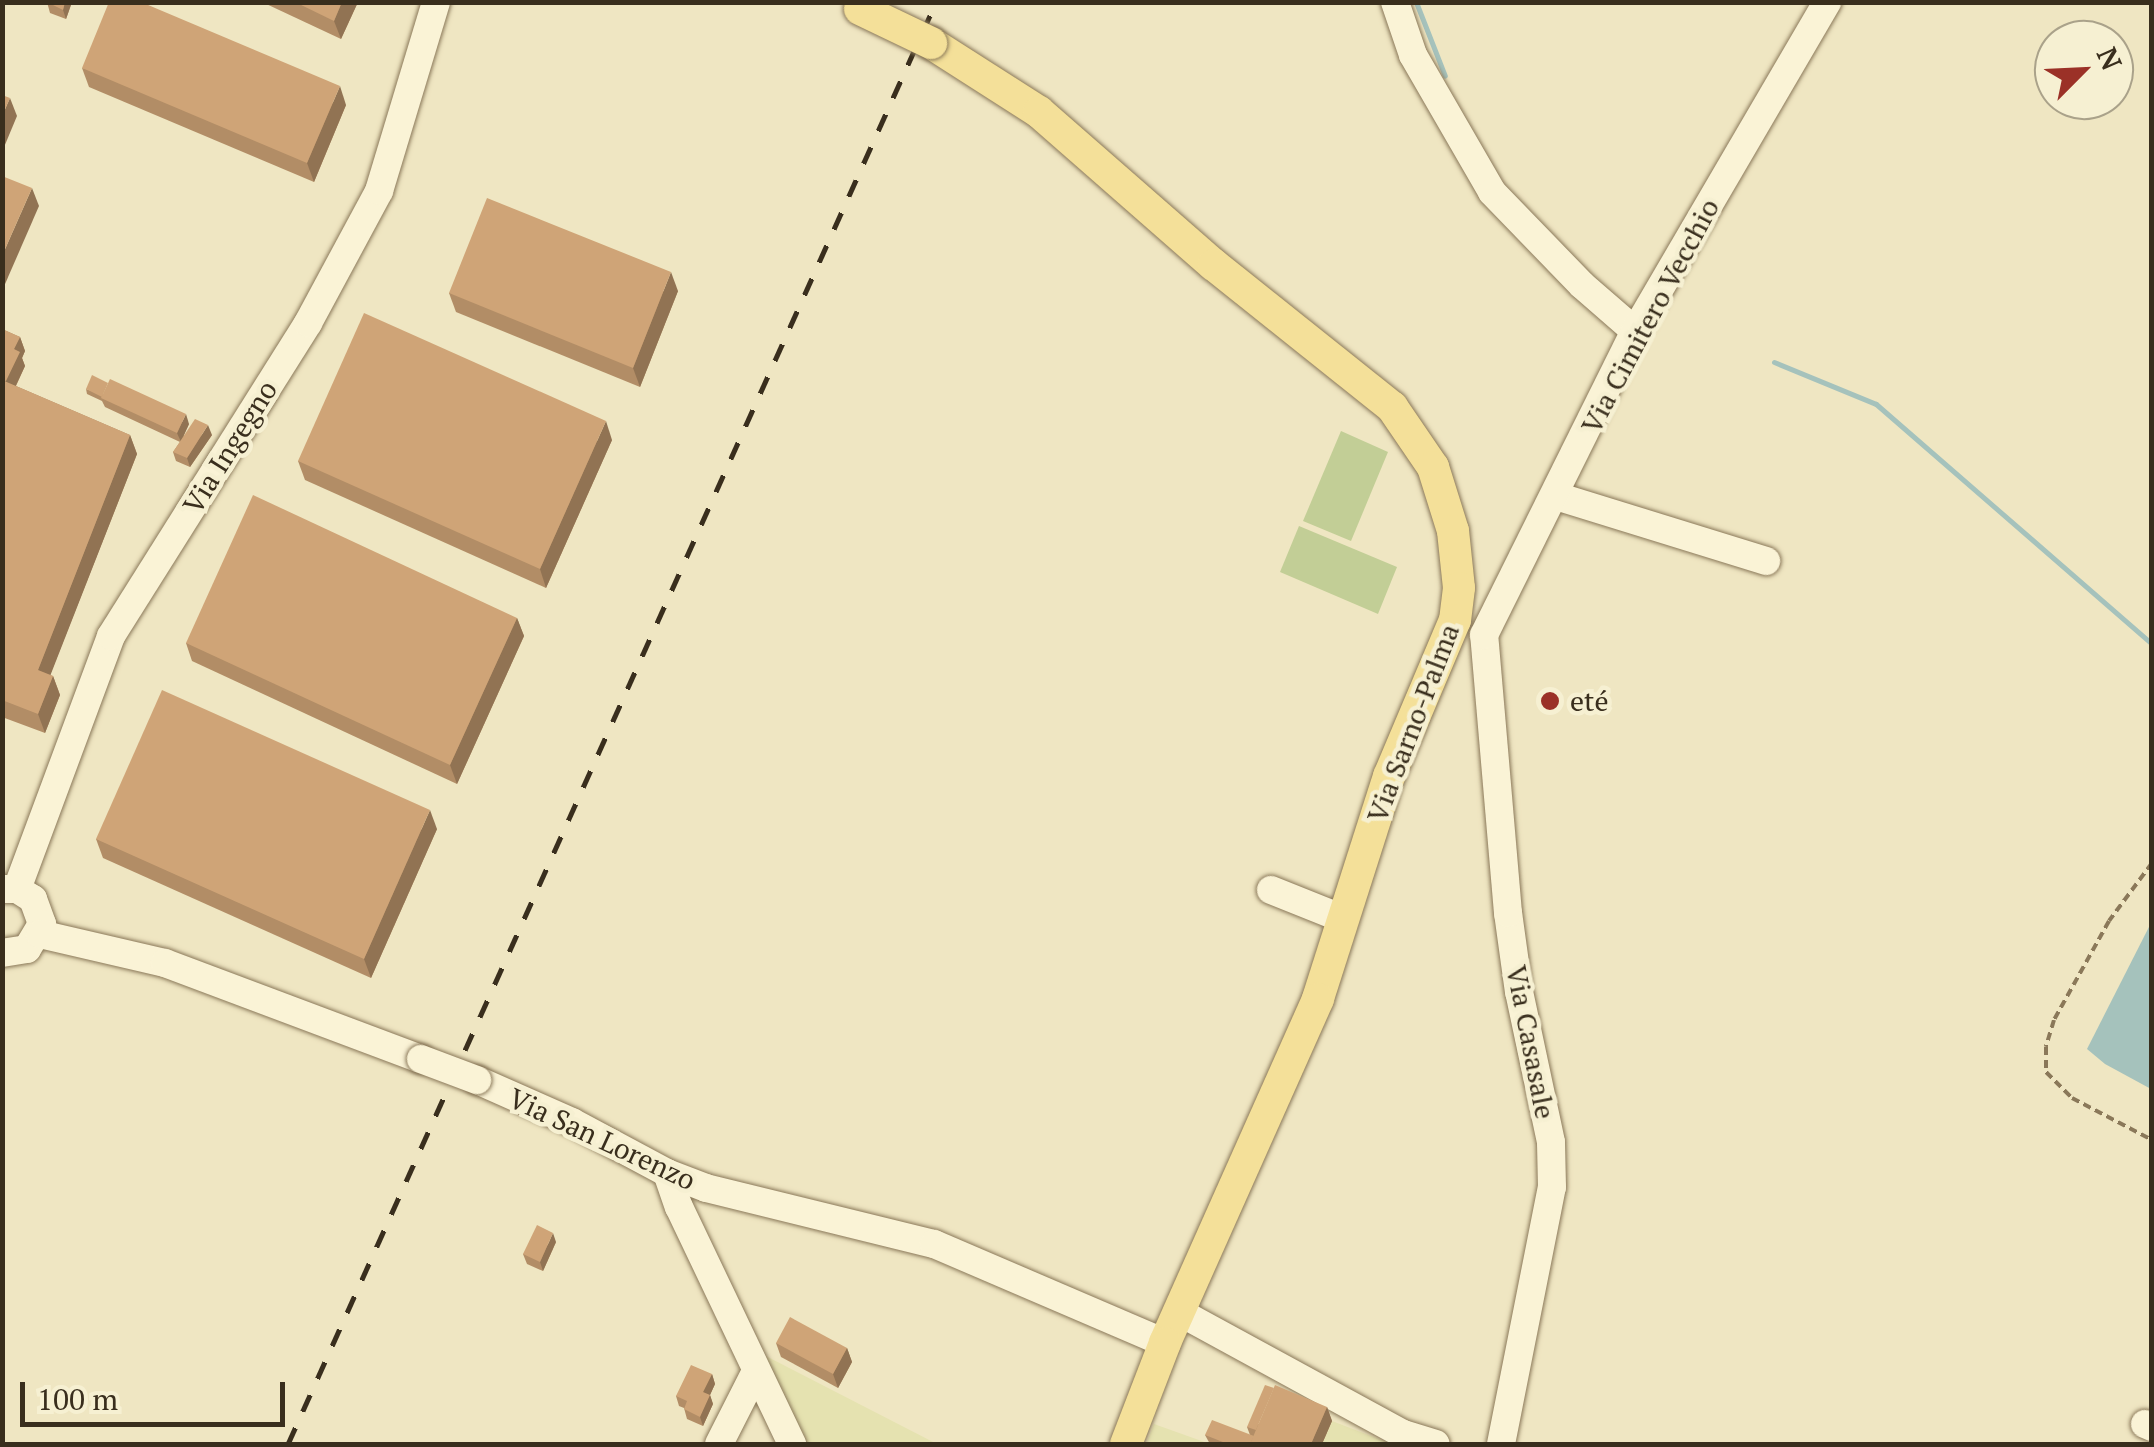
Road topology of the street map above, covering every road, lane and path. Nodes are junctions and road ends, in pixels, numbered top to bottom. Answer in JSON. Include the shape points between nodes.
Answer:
{"nodes":[{"id":1,"x":436,"y":2,"type":"edge"},
{"id":2,"x":1395,"y":2,"type":"edge"},
{"id":3,"x":1826,"y":2,"type":"edge"},
{"id":4,"x":857,"y":6,"type":"edge"},
{"id":5,"x":1636,"y":331,"type":"junction"},
{"id":6,"x":1556,"y":496,"type":"junction"},
{"id":7,"x":1766,"y":562,"type":"dead end"},
{"id":8,"x":1484,"y":635,"type":"junction"},
{"id":9,"x":1442,"y":651,"type":"junction"},
{"id":10,"x":2152,"y":863,"type":"edge"},
{"id":11,"x":10,"y":889,"type":"edge"},
{"id":12,"x":1270,"y":890,"type":"dead end"},
{"id":13,"x":1344,"y":919,"type":"junction"},
{"id":14,"x":40,"y":934,"type":"junction"},
{"id":15,"x":2,"y":953,"type":"edge"},
{"id":16,"x":2152,"y":1140,"type":"edge"},
{"id":17,"x":667,"y":1173,"type":"junction"},
{"id":18,"x":1181,"y":1313,"type":"junction"},
{"id":19,"x":1164,"y":1343,"type":"junction"},
{"id":20,"x":756,"y":1370,"type":"junction"},
{"id":21,"x":718,"y":1444,"type":"edge"},
{"id":22,"x":792,"y":1444,"type":"edge"},
{"id":23,"x":1126,"y":1444,"type":"edge"},
{"id":24,"x":1435,"y":1444,"type":"edge"},
{"id":25,"x":1501,"y":1444,"type":"edge"}],
"edges":[{"from":1,"to":11,"type":"street","name":"Via Ingegno","via":[[379,192],[308,323],[112,636]]},
{"from":2,"to":5,"type":"street","via":[[1413,55],[1492,192]]},
{"from":3,"to":5,"type":"street","name":"Via Cimitero Vecchio"},
{"from":4,"to":9,"type":"main road","name":"Via Sarno-Palma","bridge":true,"via":[[1039,112],[1214,265],[1392,407],[1434,467],[1453,531],[1459,588]]},
{"from":5,"to":6,"type":"street","name":"Via Cimitero Vecchio"},
{"from":6,"to":7,"type":"street"},
{"from":6,"to":8,"type":"street","name":"Via Cimitero Vecchio"},
{"from":8,"to":9,"type":"street"},
{"from":8,"to":25,"type":"street","name":"Via Casasale","via":[[1508,914],[1551,1142],[1552,1187]]},
{"from":9,"to":13,"type":"main road","name":"Via Sarno-Palma","via":[[1389,776]]},
{"from":10,"to":16,"type":"path","via":[[2108,921],[2046,1047],[2046,1072],[2072,1098]]},
{"from":11,"to":14,"type":"street","via":[[38,906]]},
{"from":12,"to":13,"type":"street"},
{"from":13,"to":18,"type":"main road","name":"Via Sarno-Palma","via":[[1318,999]]},
{"from":14,"to":15,"type":"street","via":[[28,949]]},
{"from":14,"to":17,"type":"street","name":"Via San Lorenzo","bridge":true,"via":[[165,963],[477,1080]]},
{"from":17,"to":19,"type":"street","name":"Via San Lorenzo","via":[[934,1244]]},
{"from":17,"to":20,"type":"street"},
{"from":18,"to":19,"type":"main road","name":"Via Sarno-Palma"},
{"from":18,"to":24,"type":"street","via":[[1385,1424]]},
{"from":19,"to":23,"type":"main road","name":"Via Sarno-Palma"},
{"from":20,"to":21,"type":"street"},
{"from":20,"to":22,"type":"street"}]}
